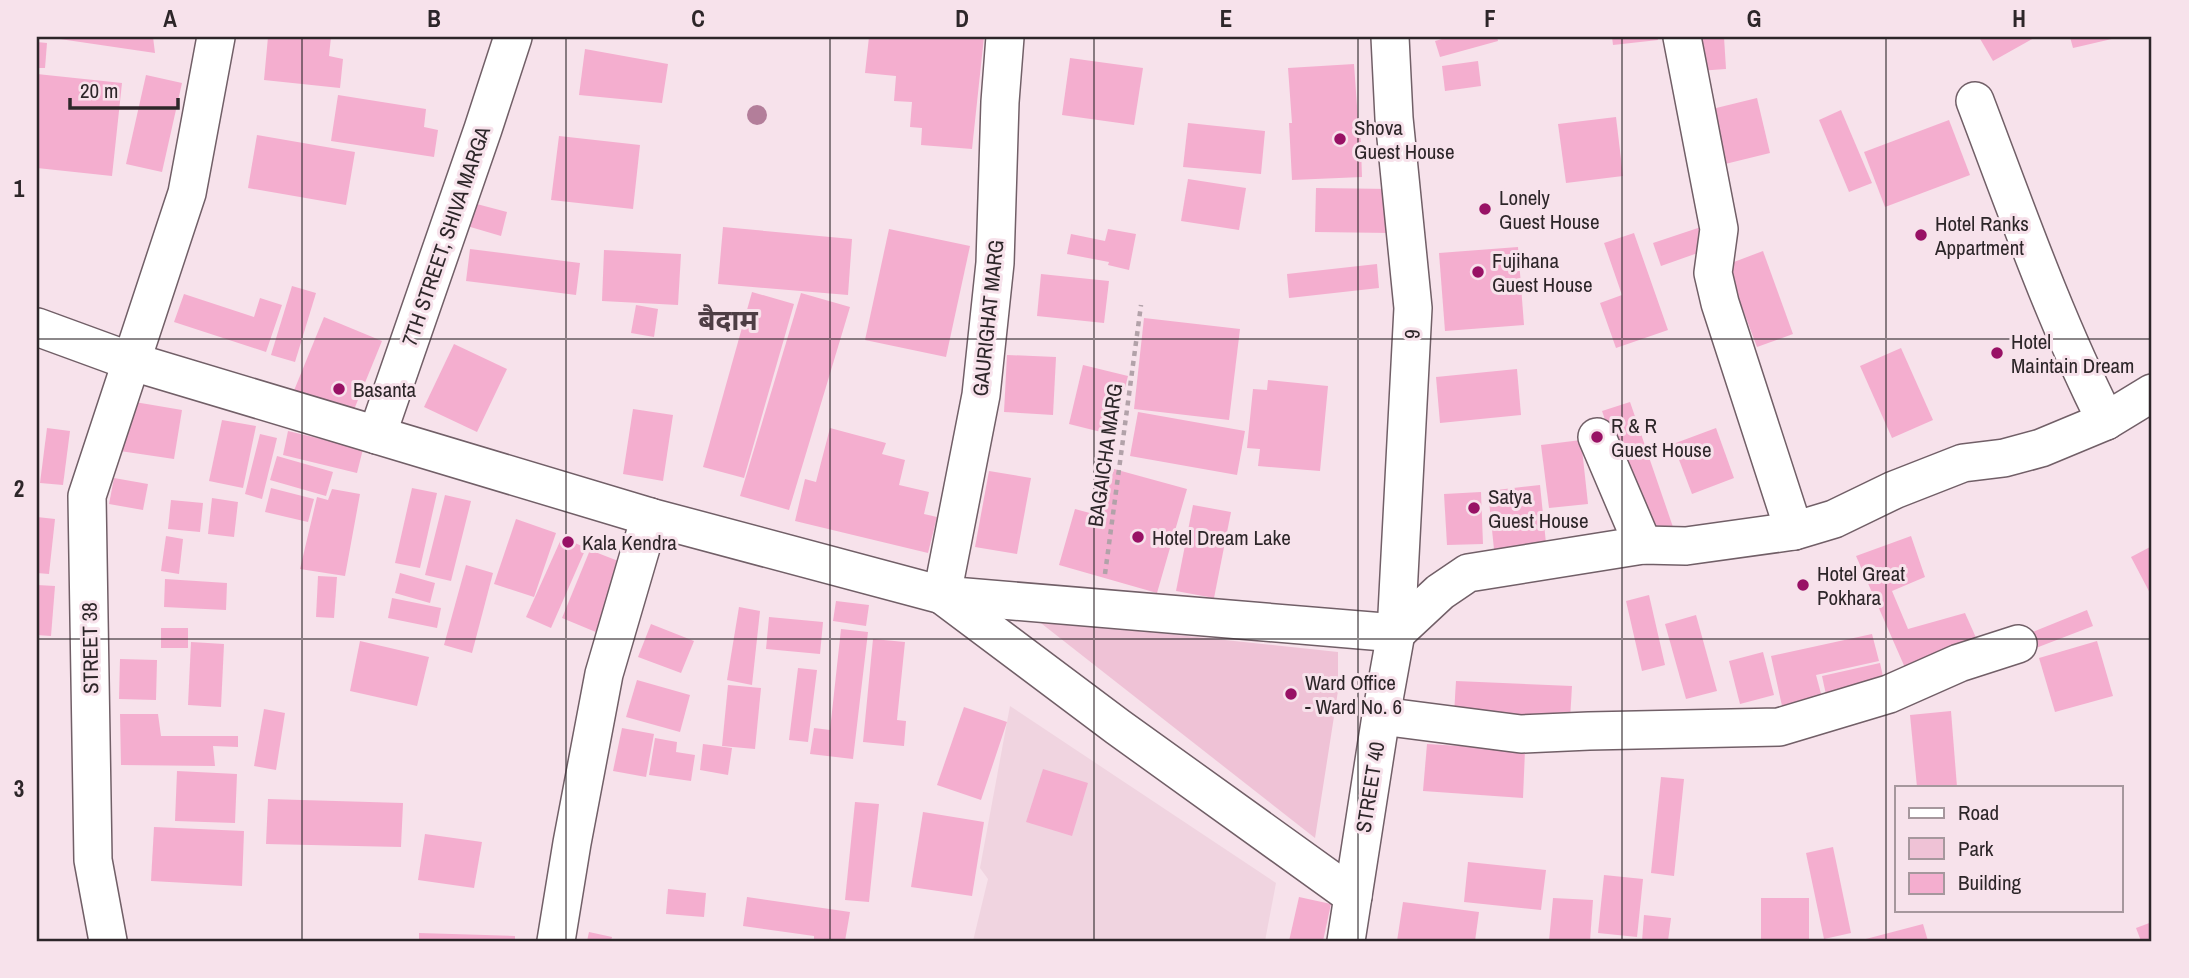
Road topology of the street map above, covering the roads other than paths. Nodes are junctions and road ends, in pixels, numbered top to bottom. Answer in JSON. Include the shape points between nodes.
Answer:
{"nodes":[{"id":1,"x":216,"y":37,"type":"edge"},
{"id":2,"x":513,"y":37,"type":"edge"},
{"id":3,"x":1005,"y":37,"type":"edge"},
{"id":4,"x":1391,"y":37,"type":"edge"},
{"id":5,"x":1682,"y":37,"type":"edge"},
{"id":6,"x":1975,"y":101,"type":"dead end"},
{"id":7,"x":37,"y":327,"type":"edge"},
{"id":8,"x":131,"y":361,"type":"junction"},
{"id":9,"x":2152,"y":393,"type":"edge"},
{"id":10,"x":2106,"y":421,"type":"junction"},
{"id":11,"x":377,"y":435,"type":"junction"},
{"id":12,"x":1597,"y":437,"type":"dead end"},
{"id":13,"x":650,"y":517,"type":"junction"},
{"id":14,"x":1794,"y":531,"type":"junction"},
{"id":15,"x":1643,"y":545,"type":"junction"},
{"id":16,"x":942,"y":595,"type":"junction"},
{"id":17,"x":1396,"y":633,"type":"junction"},
{"id":18,"x":2018,"y":644,"type":"dead end"},
{"id":19,"x":1381,"y":716,"type":"junction"},
{"id":20,"x":1353,"y":896,"type":"junction"},
{"id":21,"x":108,"y":941,"type":"edge"},
{"id":22,"x":556,"y":941,"type":"edge"},
{"id":23,"x":1346,"y":941,"type":"edge"}],
"edges":[{"from":1,"to":8,"type":"street","name":"STREET 38","via":[[187,193]]},
{"from":2,"to":11,"type":"street","name":"7TH STREET, SHIVA MARGA"},
{"from":3,"to":16,"type":"street","name":"GAURIGHAT MARG","via":[[995,263],[981,395]]},
{"from":4,"to":17,"type":"street","name":"9","number":"9","via":[[1394,118],[1413,308]]},
{"from":5,"to":14,"type":"street","via":[[1719,229],[1713,273]]},
{"from":6,"to":10,"type":"street","via":[[2044,286]]},
{"from":7,"to":8,"type":"street"},
{"from":8,"to":11,"type":"street"},
{"from":8,"to":21,"type":"street","name":"STREET 38","via":[[87,496],[93,860]]},
{"from":9,"to":10,"type":"street"},
{"from":10,"to":14,"type":"street","via":[[2041,448],[1940,471],[1834,519]]},
{"from":11,"to":13,"type":"street"},
{"from":12,"to":15,"type":"street"},
{"from":13,"to":16,"type":"street"},
{"from":13,"to":22,"type":"street","via":[[604,674]]},
{"from":14,"to":15,"type":"street","via":[[1686,546]]},
{"from":15,"to":17,"type":"street","via":[[1468,573]]},
{"from":16,"to":17,"type":"street"},
{"from":16,"to":20,"type":"street"},
{"from":17,"to":19,"type":"street","name":"STREET 40"},
{"from":18,"to":19,"type":"street","via":[[1959,663],[1889,694],[1779,727],[1521,734]]},
{"from":19,"to":20,"type":"street","name":"STREET 40"},
{"from":20,"to":23,"type":"street","name":"STREET 40"}]}
